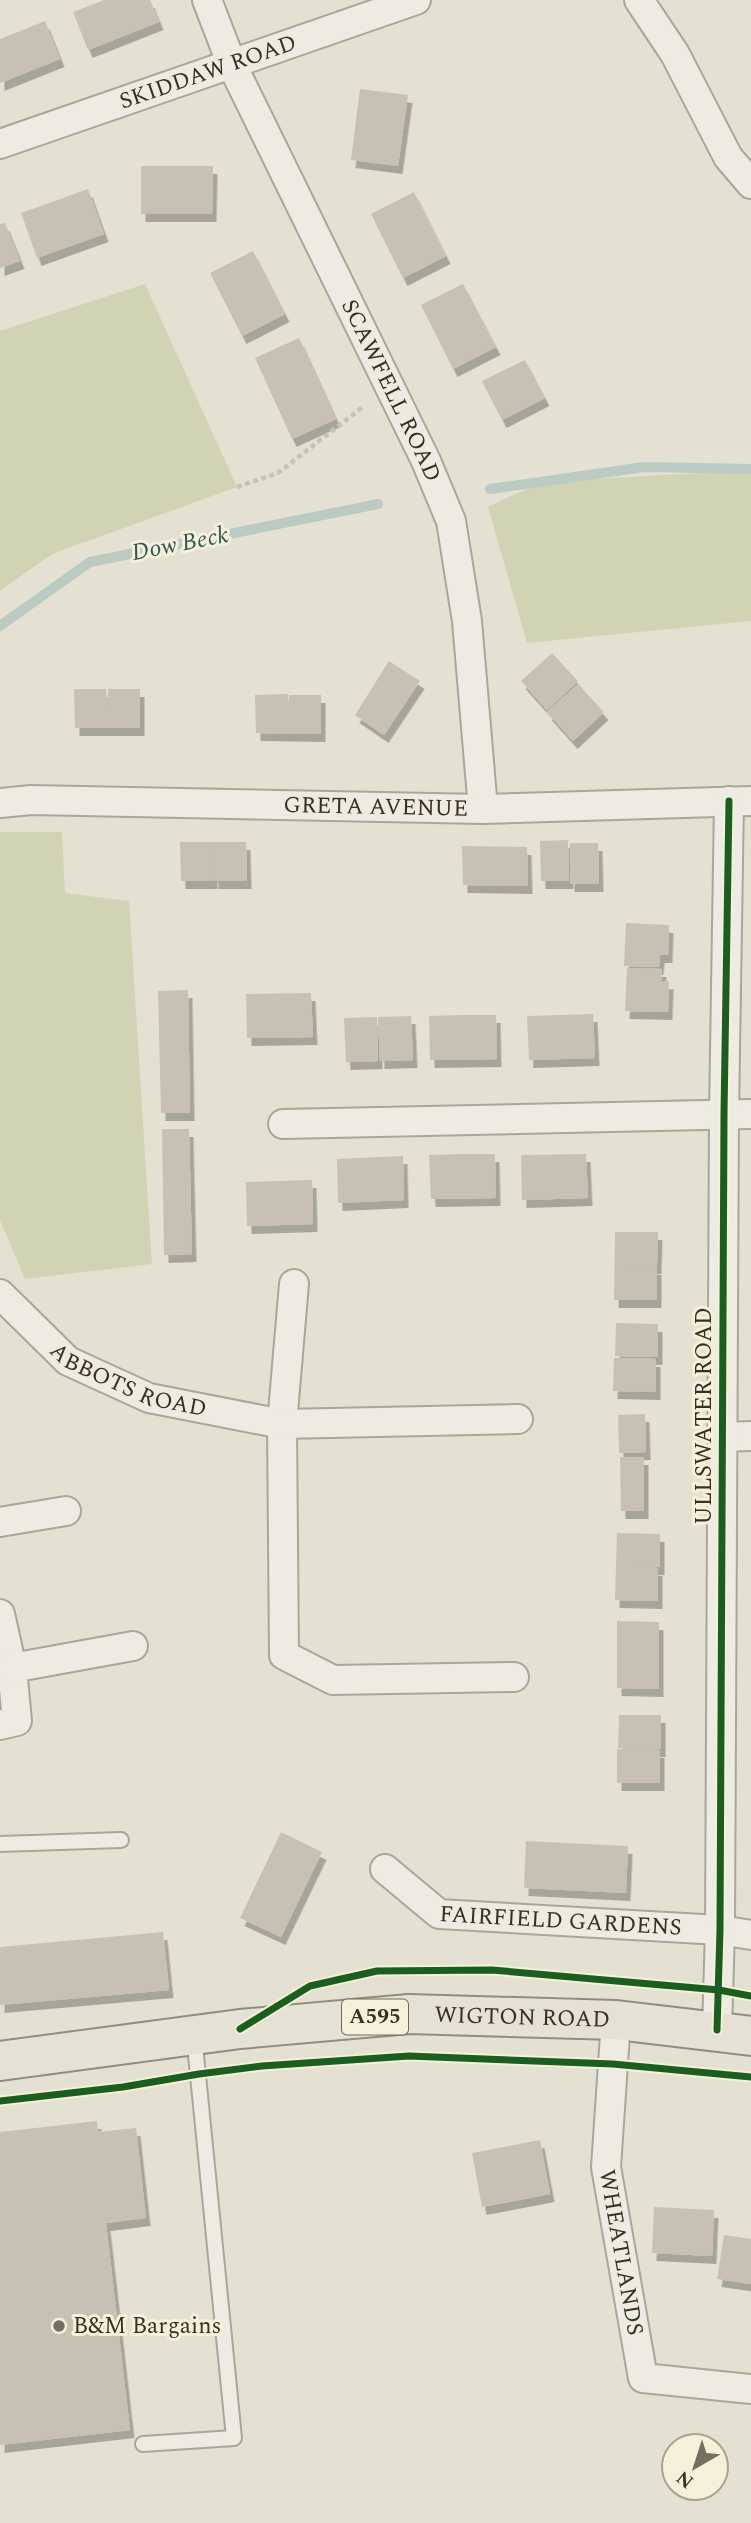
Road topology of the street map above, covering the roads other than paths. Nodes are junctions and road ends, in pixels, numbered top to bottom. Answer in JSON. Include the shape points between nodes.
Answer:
{"nodes":[{"id":1,"x":207,"y":0,"type":"edge"},
{"id":2,"x":416,"y":0,"type":"edge"},
{"id":3,"x":639,"y":0,"type":"edge"},
{"id":4,"x":232,"y":65,"type":"junction"},
{"id":5,"x":0,"y":144,"type":"edge"},
{"id":6,"x":751,"y":184,"type":"edge"},
{"id":7,"x":740,"y":801,"type":"edge"},
{"id":8,"x":0,"y":803,"type":"edge"},
{"id":9,"x":483,"y":809,"type":"junction"},
{"id":10,"x":737,"y":1114,"type":"edge"},
{"id":11,"x":283,"y":1124,"type":"dead end"},
{"id":12,"x":294,"y":1284,"type":"dead end"},
{"id":13,"x":0,"y":1294,"type":"edge"},
{"id":14,"x":518,"y":1419,"type":"dead end"},
{"id":15,"x":282,"y":1424,"type":"junction"},
{"id":16,"x":737,"y":1437,"type":"edge"},
{"id":17,"x":66,"y":1511,"type":"dead end"},
{"id":18,"x":0,"y":1522,"type":"edge"},
{"id":19,"x":0,"y":1614,"type":"edge"},
{"id":20,"x":133,"y":1646,"type":"dead end"},
{"id":21,"x":12,"y":1668,"type":"junction"},
{"id":22,"x":514,"y":1677,"type":"dead end"},
{"id":23,"x":8,"y":1723,"type":"edge"},
{"id":24,"x":121,"y":1840,"type":"dead end"},
{"id":25,"x":0,"y":1844,"type":"edge"},
{"id":26,"x":386,"y":1869,"type":"dead end"},
{"id":27,"x":720,"y":1930,"type":"junction"},
{"id":28,"x":751,"y":1936,"type":"edge"},
{"id":29,"x":616,"y":2020,"type":"junction"},
{"id":30,"x":734,"y":2033,"type":"edge"},
{"id":31,"x":194,"y":2035,"type":"junction"},
{"id":32,"x":0,"y":2061,"type":"edge"},
{"id":33,"x":751,"y":2389,"type":"edge"},
{"id":34,"x":143,"y":2444,"type":"dead end"}],
"edges":[{"from":1,"to":4,"type":"street","name":"SCAWFELL ROAD"},
{"from":2,"to":4,"type":"street","name":"SKIDDAW ROAD"},
{"from":3,"to":6,"type":"street","via":[[675,54],[728,157]]},
{"from":4,"to":5,"type":"street","name":"SKIDDAW ROAD"},
{"from":4,"to":9,"type":"street","name":"SCAWFELL ROAD","via":[[451,521],[467,621]]},
{"from":7,"to":9,"type":"street","name":"GRETA AVENUE"},
{"from":7,"to":10,"type":"street","name":"ULLSWATER ROAD"},
{"from":8,"to":9,"type":"street","name":"GRETA AVENUE"},
{"from":10,"to":11,"type":"street"},
{"from":10,"to":16,"type":"street","name":"ULLSWATER ROAD"},
{"from":12,"to":15,"type":"street"},
{"from":13,"to":15,"type":"street","name":"ABBOTS ROAD","via":[[68,1361],[149,1398]]},
{"from":14,"to":15,"type":"street","name":"ABBOTS ROAD"},
{"from":15,"to":22,"type":"street","via":[[284,1655],[333,1680]]},
{"from":16,"to":27,"type":"street","name":"ULLSWATER ROAD"},
{"from":17,"to":18,"type":"street"},
{"from":19,"to":21,"type":"street"},
{"from":20,"to":21,"type":"street"},
{"from":21,"to":23,"type":"street"},
{"from":24,"to":25,"type":"lane"},
{"from":26,"to":27,"type":"street","name":"FAIRFIELD GARDENS","via":[[439,1914]]},
{"from":27,"to":28,"type":"street","name":"FAIRFIELD GARDENS"},
{"from":27,"to":30,"type":"street","name":"ULLSWATER ROAD"},
{"from":29,"to":30,"type":"main road","name":"WIGTON ROAD","number":"A595"},
{"from":29,"to":31,"type":"main road","name":"WIGTON ROAD","number":"A595","via":[[409,2014]]},
{"from":29,"to":33,"type":"street","name":"WHEATLANDS","via":[[606,2167],[643,2378]]},
{"from":31,"to":32,"type":"main road","name":"WIGTON ROAD","number":"A595"},
{"from":31,"to":34,"type":"lane","via":[[234,2438]]}]}
